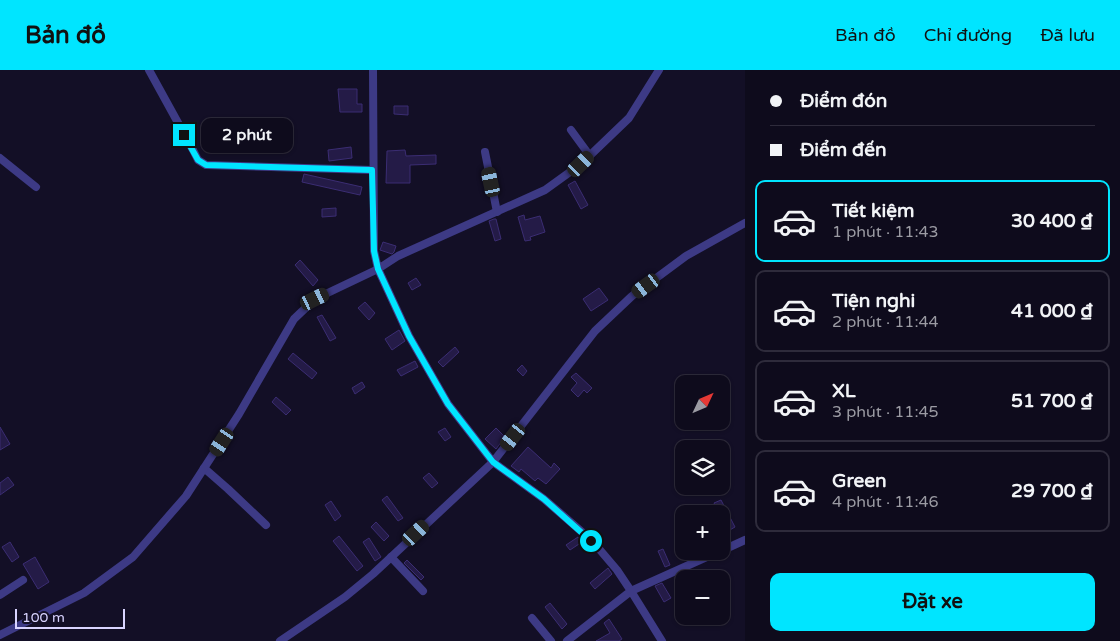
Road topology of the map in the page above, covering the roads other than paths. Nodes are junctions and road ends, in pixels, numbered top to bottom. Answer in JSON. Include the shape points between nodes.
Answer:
{"nodes":[{"id":1,"x":149,"y":70,"type":"edge"},
{"id":2,"x":373,"y":70,"type":"edge"},
{"id":3,"x":659,"y":70,"type":"edge"},
{"id":4,"x":571,"y":130,"type":"dead end"},
{"id":5,"x":485,"y":152,"type":"dead end"},
{"id":6,"x":590,"y":156,"type":"junction"},
{"id":7,"x":0,"y":158,"type":"edge"},
{"id":8,"x":372,"y":170,"type":"junction"},
{"id":9,"x":36,"y":187,"type":"dead end"},
{"id":10,"x":497,"y":212,"type":"junction"},
{"id":11,"x":745,"y":223,"type":"edge"},
{"id":12,"x":378,"y":269,"type":"junction"},
{"id":13,"x":493,"y":462,"type":"junction"},
{"id":14,"x":204,"y":468,"type":"junction"},
{"id":15,"x":266,"y":525,"type":"dead end"},
{"id":16,"x":745,"y":540,"type":"edge"},
{"id":17,"x":730,"y":547,"type":"edge"},
{"id":18,"x":391,"y":557,"type":"junction"},
{"id":19,"x":701,"y":560,"type":"edge"},
{"id":20,"x":23,"y":580,"type":"dead end"},
{"id":21,"x":423,"y":591,"type":"dead end"},
{"id":22,"x":631,"y":591,"type":"junction"},
{"id":23,"x":0,"y":595,"type":"edge"},
{"id":24,"x":532,"y":618,"type":"dead end"},
{"id":25,"x":0,"y":636,"type":"edge"},
{"id":26,"x":280,"y":641,"type":"edge"},
{"id":27,"x":551,"y":641,"type":"edge"},
{"id":28,"x":567,"y":641,"type":"edge"},
{"id":29,"x":662,"y":641,"type":"edge"}],
"edges":[{"from":1,"to":8,"type":"street","via":[[198,160],[206,165]]},
{"from":2,"to":8,"type":"street"},
{"from":3,"to":6,"type":"street","via":[[629,118]]},
{"from":4,"to":6,"type":"street"},
{"from":5,"to":10,"type":"street"},
{"from":6,"to":10,"type":"street","via":[[545,190]]},
{"from":7,"to":9,"type":"street"},
{"from":8,"to":12,"type":"street","via":[[374,251]]},
{"from":10,"to":12,"type":"street","via":[[398,256]]},
{"from":11,"to":13,"type":"street","via":[[686,256],[632,296],[595,331]]},
{"from":12,"to":13,"type":"street","via":[[409,336],[448,404]]},
{"from":12,"to":14,"type":"street","via":[[315,299],[294,320]]},
{"from":13,"to":18,"type":"street"},
{"from":13,"to":22,"type":"street","via":[[582,532],[612,563]]},
{"from":14,"to":15,"type":"street"},
{"from":14,"to":25,"type":"street","via":[[186,496],[133,557],[84,593]]},
{"from":16,"to":17,"type":"street"},
{"from":18,"to":21,"type":"street"},
{"from":18,"to":26,"type":"street","via":[[345,597]]},
{"from":19,"to":22,"type":"street"},
{"from":20,"to":23,"type":"street"},
{"from":22,"to":28,"type":"street"},
{"from":22,"to":29,"type":"street"},
{"from":24,"to":27,"type":"street"}]}
